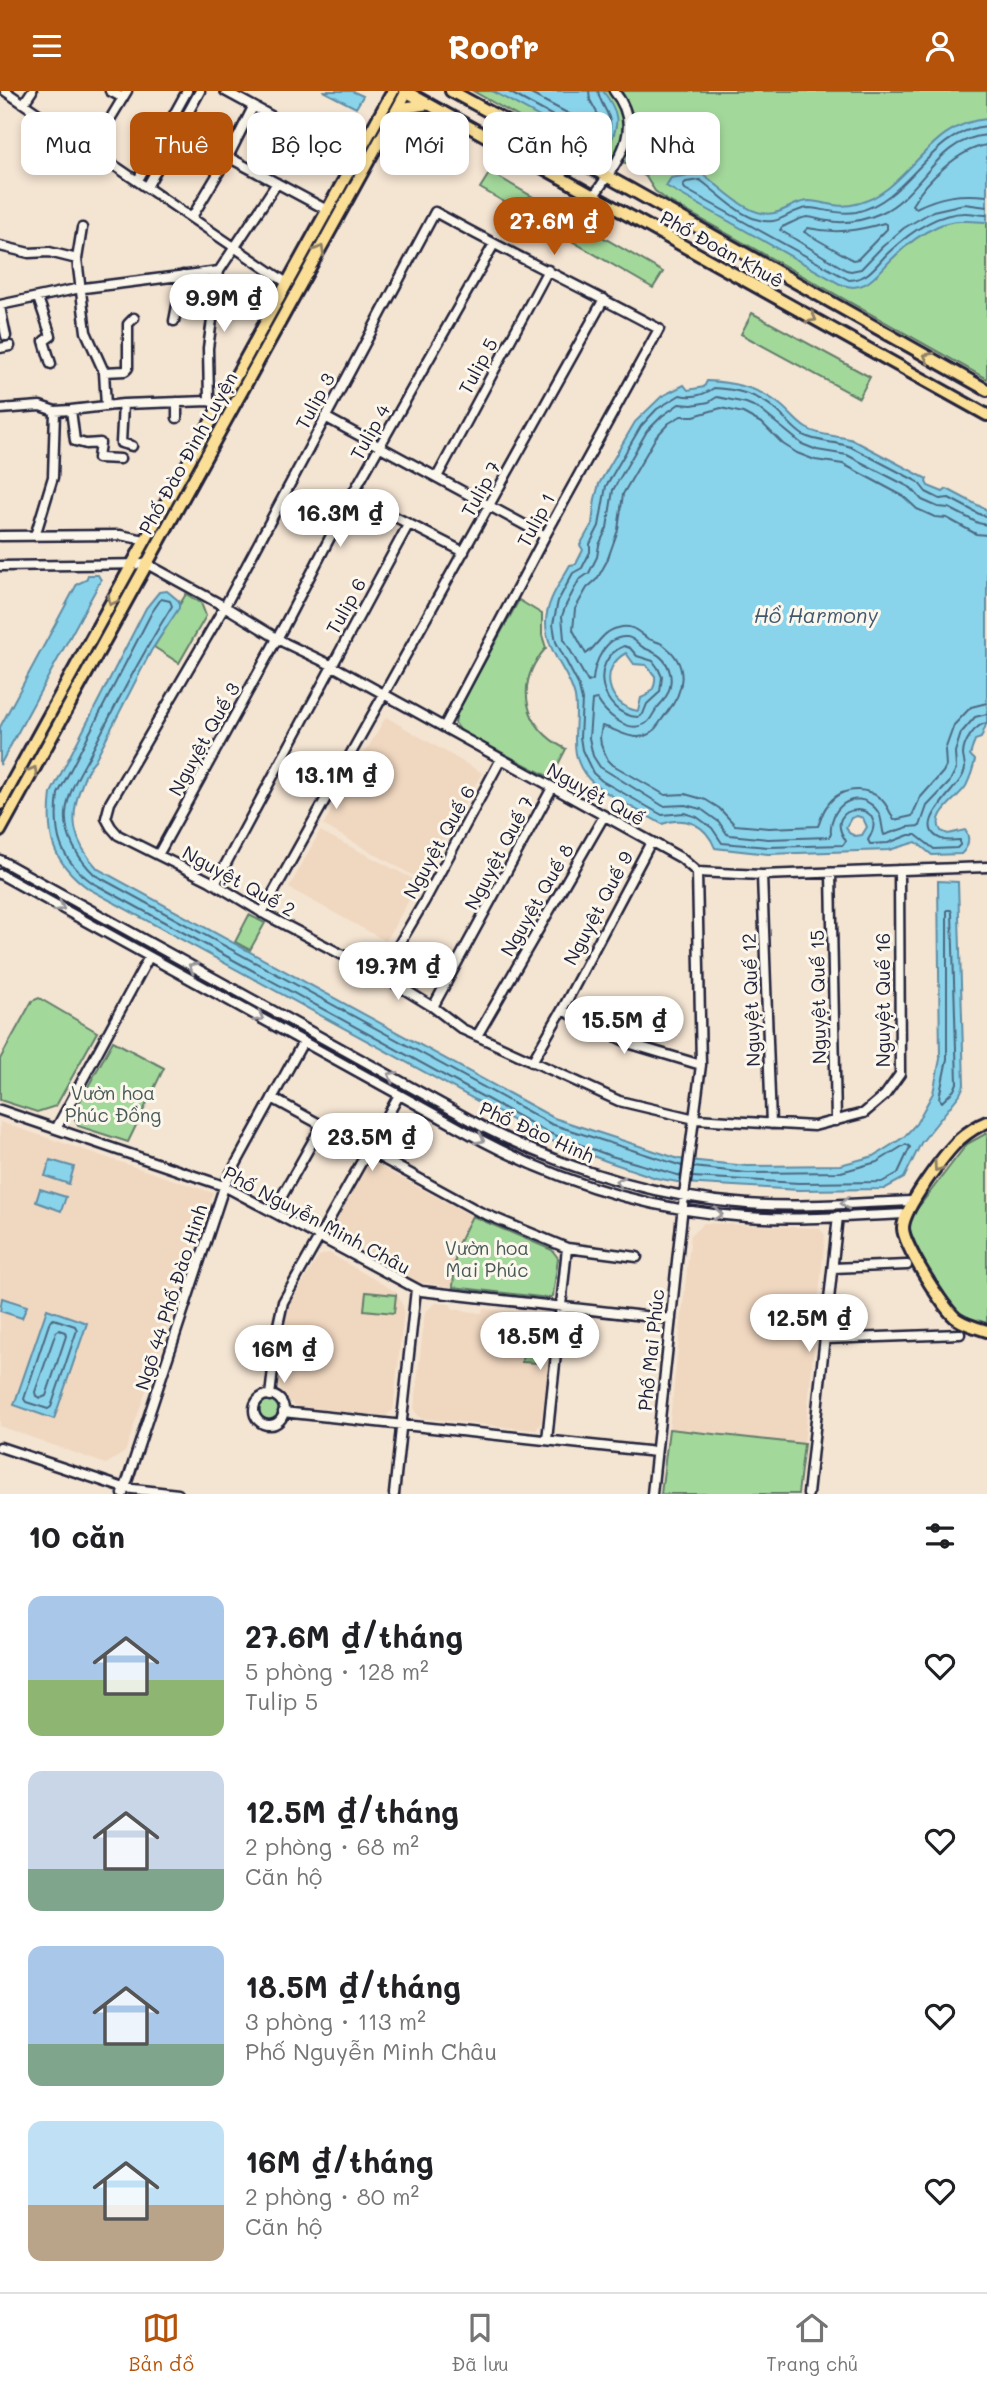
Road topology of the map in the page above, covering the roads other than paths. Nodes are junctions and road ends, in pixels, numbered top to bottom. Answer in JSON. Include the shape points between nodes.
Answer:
{"nodes":[{"id":1,"x":5,"y":91,"type":"edge"},
{"id":2,"x":32,"y":91,"type":"edge"},
{"id":3,"x":110,"y":91,"type":"edge"},
{"id":4,"x":187,"y":91,"type":"edge"},
{"id":5,"x":200,"y":91,"type":"edge"},
{"id":6,"x":225,"y":91,"type":"edge"},
{"id":7,"x":379,"y":91,"type":"edge"},
{"id":8,"x":393,"y":91,"type":"edge"},
{"id":9,"x":406,"y":91,"type":"edge"},
{"id":10,"x":451,"y":91,"type":"edge"},
{"id":11,"x":614,"y":91,"type":"edge"},
{"id":12,"x":125,"y":95,"type":"edge"},
{"id":13,"x":24,"y":103,"type":"junction"},
{"id":14,"x":386,"y":104,"type":"junction"},
{"id":15,"x":428,"y":104,"type":"junction"},
{"id":16,"x":253,"y":107,"type":"junction"},
{"id":17,"x":397,"y":109,"type":"junction"},
{"id":18,"x":37,"y":112,"type":"edge"},
{"id":19,"x":115,"y":112,"type":"edge"},
{"id":20,"x":262,"y":112,"type":"edge"},
{"id":21,"x":366,"y":140,"type":"edge"},
{"id":22,"x":233,"y":147,"type":"edge"},
{"id":23,"x":233,"y":160,"type":"edge"},
{"id":24,"x":116,"y":165,"type":"edge"},
{"id":25,"x":217,"y":175,"type":"edge"},
{"id":26,"x":346,"y":175,"type":"edge"},
{"id":27,"x":607,"y":176,"type":"junction"},
{"id":28,"x":138,"y":180,"type":"junction"},
{"id":29,"x":276,"y":183,"type":"junction"},
{"id":30,"x":147,"y":187,"type":"junction"},
{"id":31,"x":594,"y":197,"type":"junction"},
{"id":32,"x":327,"y":210,"type":"junction"},
{"id":33,"x":192,"y":217,"type":"junction"},
{"id":34,"x":82,"y":228,"type":"dead end"},
{"id":35,"x":494,"y":244,"type":"junction"},
{"id":36,"x":0,"y":246,"type":"edge"},
{"id":37,"x":235,"y":248,"type":"junction"},
{"id":38,"x":77,"y":259,"type":"junction"},
{"id":39,"x":548,"y":270,"type":"junction"},
{"id":40,"x":219,"y":271,"type":"junction"},
{"id":41,"x":183,"y":275,"type":"junction"},
{"id":42,"x":287,"y":282,"type":"junction"},
{"id":43,"x":79,"y":289,"type":"junction"},
{"id":44,"x":38,"y":297,"type":"junction"},
{"id":45,"x":604,"y":299,"type":"junction"},
{"id":46,"x":0,"y":306,"type":"edge"},
{"id":47,"x":134,"y":318,"type":"dead end"},
{"id":48,"x":174,"y":321,"type":"dead end"},
{"id":49,"x":6,"y":336,"type":"dead end"},
{"id":50,"x":10,"y":346,"type":"dead end"},
{"id":51,"x":0,"y":348,"type":"edge"},
{"id":52,"x":51,"y":364,"type":"dead end"},
{"id":53,"x":104,"y":372,"type":"junction"},
{"id":54,"x":987,"y":390,"type":"edge"},
{"id":55,"x":177,"y":402,"type":"junction"},
{"id":56,"x":123,"y":404,"type":"junction"},
{"id":57,"x":214,"y":404,"type":"junction"},
{"id":58,"x":106,"y":406,"type":"junction"},
{"id":59,"x":0,"y":409,"type":"edge"},
{"id":60,"x":71,"y":410,"type":"junction"},
{"id":61,"x":55,"y":411,"type":"junction"},
{"id":62,"x":987,"y":415,"type":"edge"},
{"id":63,"x":325,"y":417,"type":"junction"},
{"id":64,"x":177,"y":418,"type":"dead end"},
{"id":65,"x":132,"y":446,"type":"dead end"},
{"id":66,"x":380,"y":447,"type":"junction"},
{"id":67,"x":120,"y":459,"type":"dead end"},
{"id":68,"x":437,"y":477,"type":"junction"},
{"id":69,"x":352,"y":495,"type":"junction"},
{"id":70,"x":489,"y":506,"type":"junction"},
{"id":71,"x":408,"y":525,"type":"junction"},
{"id":72,"x":0,"y":536,"type":"edge"},
{"id":73,"x":35,"y":536,"type":"junction"},
{"id":74,"x":545,"y":536,"type":"junction"},
{"id":75,"x":145,"y":540,"type":"junction"},
{"id":76,"x":464,"y":552,"type":"junction"},
{"id":77,"x":132,"y":564,"type":"junction"},
{"id":78,"x":147,"y":564,"type":"junction"},
{"id":79,"x":0,"y":566,"type":"edge"},
{"id":80,"x":225,"y":606,"type":"junction"},
{"id":81,"x":277,"y":638,"type":"junction"},
{"id":82,"x":331,"y":665,"type":"junction"},
{"id":83,"x":385,"y":695,"type":"junction"},
{"id":84,"x":444,"y":727,"type":"junction"},
{"id":85,"x":501,"y":759,"type":"junction"},
{"id":86,"x":552,"y":787,"type":"junction"},
{"id":87,"x":0,"y":804,"type":"edge"},
{"id":88,"x":604,"y":816,"type":"junction"},
{"id":89,"x":0,"y":831,"type":"edge"},
{"id":90,"x":651,"y":842,"type":"junction"},
{"id":91,"x":158,"y":855,"type":"junction"},
{"id":92,"x":0,"y":860,"type":"edge"},
{"id":93,"x":987,"y":867,"type":"edge"},
{"id":94,"x":900,"y":870,"type":"junction"},
{"id":95,"x":698,"y":872,"type":"junction"},
{"id":96,"x":831,"y":873,"type":"junction"},
{"id":97,"x":0,"y":874,"type":"edge"},
{"id":98,"x":762,"y":875,"type":"junction"},
{"id":99,"x":215,"y":884,"type":"junction"},
{"id":100,"x":262,"y":913,"type":"junction"},
{"id":101,"x":149,"y":957,"type":"junction"},
{"id":102,"x":381,"y":975,"type":"junction"},
{"id":103,"x":433,"y":1007,"type":"junction"},
{"id":104,"x":562,"y":1010,"type":"junction"},
{"id":105,"x":477,"y":1036,"type":"junction"},
{"id":106,"x":303,"y":1042,"type":"junction"},
{"id":107,"x":532,"y":1062,"type":"junction"},
{"id":108,"x":701,"y":1065,"type":"junction"},
{"id":109,"x":399,"y":1095,"type":"junction"},
{"id":110,"x":272,"y":1098,"type":"junction"},
{"id":111,"x":0,"y":1110,"type":"edge"},
{"id":112,"x":695,"y":1119,"type":"junction"},
{"id":113,"x":836,"y":1121,"type":"junction"},
{"id":114,"x":987,"y":1122,"type":"edge"},
{"id":115,"x":771,"y":1124,"type":"junction"},
{"id":116,"x":322,"y":1125,"type":"junction"},
{"id":117,"x":56,"y":1129,"type":"junction"},
{"id":118,"x":368,"y":1150,"type":"junction"},
{"id":119,"x":224,"y":1186,"type":"junction"},
{"id":120,"x":684,"y":1192,"type":"junction"},
{"id":121,"x":914,"y":1201,"type":"junction"},
{"id":122,"x":683,"y":1209,"type":"junction"},
{"id":123,"x":273,"y":1212,"type":"junction"},
{"id":124,"x":907,"y":1214,"type":"junction"},
{"id":125,"x":838,"y":1216,"type":"junction"},
{"id":126,"x":319,"y":1237,"type":"junction"},
{"id":127,"x":568,"y":1248,"type":"junction"},
{"id":128,"x":637,"y":1257,"type":"dead end"},
{"id":129,"x":906,"y":1265,"type":"dead end"},
{"id":130,"x":832,"y":1268,"type":"junction"},
{"id":131,"x":416,"y":1289,"type":"junction"},
{"id":132,"x":561,"y":1307,"type":"junction"},
{"id":133,"x":671,"y":1319,"type":"junction"},
{"id":134,"x":987,"y":1331,"type":"edge"},
{"id":135,"x":960,"y":1334,"type":"dead end"},
{"id":136,"x":825,"y":1339,"type":"junction"},
{"id":137,"x":270,"y":1396,"type":"junction"},
{"id":138,"x":283,"y":1412,"type":"junction"},
{"id":139,"x":402,"y":1424,"type":"junction"},
{"id":140,"x":547,"y":1440,"type":"junction"},
{"id":141,"x":0,"y":1447,"type":"edge"},
{"id":142,"x":656,"y":1452,"type":"junction"},
{"id":143,"x":123,"y":1491,"type":"edge"},
{"id":144,"x":171,"y":1494,"type":"edge"},
{"id":145,"x":178,"y":1494,"type":"edge"},
{"id":146,"x":394,"y":1494,"type":"edge"},
{"id":147,"x":652,"y":1494,"type":"edge"},
{"id":148,"x":808,"y":1494,"type":"edge"}],
"edges":[{"from":1,"to":13,"type":"street"},
{"from":2,"to":13,"type":"street"},
{"from":3,"to":12,"type":"street"},
{"from":4,"to":28,"type":"street"},
{"from":5,"to":30,"type":"street"},
{"from":6,"to":16,"type":"street"},
{"from":7,"to":14,"type":"main road"},
{"from":8,"to":14,"type":"main road","name":"Phố Đào Đình Luyện"},
{"from":9,"to":15,"type":"main road","name":"Phố Đoàn Khuê"},
{"from":9,"to":17,"type":"main road","name":"Phố Đào Đình Luyện"},
{"from":10,"to":27,"type":"main road","name":"Phố Đoàn Khuê"},
{"from":11,"to":27,"type":"street","via":[[628,113],[629,127],[625,146]]},
{"from":12,"to":19,"type":"street"},
{"from":13,"to":18,"type":"street"},
{"from":14,"to":21,"type":"main road","name":"Phố Đào Đình Luyện"},
{"from":15,"to":17,"type":"main road"},
{"from":15,"to":31,"type":"main road","name":"Phố Đoàn Khuê"},
{"from":16,"to":20,"type":"street"},
{"from":16,"to":22,"type":"street"},
{"from":78,"to":17,"type":"main road","name":"Phố Đào Đình Luyện","one_way":true},
{"from":23,"to":29,"type":"street"},
{"from":24,"to":28,"type":"street"},
{"from":25,"to":33,"type":"street"},
{"from":26,"to":32,"type":"main road","name":"Phố Đào Đình Luyện"},
{"from":27,"to":31,"type":"street"},
{"from":54,"to":27,"type":"main road","name":"Phố Đoàn Khuê","one_way":true},
{"from":28,"to":30,"type":"street"},
{"from":29,"to":32,"type":"street"},
{"from":29,"to":37,"type":"street"},
{"from":30,"to":33,"type":"street"},
{"from":31,"to":62,"type":"main road","name":"Phố Đoàn Khuê","one_way":true},
{"from":32,"to":42,"type":"main road","name":"Phố Đào Đình Luyện"},
{"from":33,"to":37,"type":"street"},
{"from":34,"to":38,"type":"street"},
{"from":35,"to":39,"type":"street"},
{"from":35,"to":63,"type":"street","name":"Tulip 3","via":[[435,212]]},
{"from":35,"to":66,"type":"street","name":"Tulip 4"},
{"from":36,"to":38,"type":"street"},
{"from":37,"to":40,"type":"street"},
{"from":37,"to":42,"type":"street"},
{"from":38,"to":43,"type":"street"},
{"from":39,"to":45,"type":"street"},
{"from":39,"to":68,"type":"street","name":"Tulip 5"},
{"from":40,"to":41,"type":"street"},
{"from":40,"to":57,"type":"street","via":[[206,371]]},
{"from":41,"to":43,"type":"street"},
{"from":41,"to":48,"type":"street"},
{"from":42,"to":57,"type":"main road","name":"Phố Đào Đình Luyện"},
{"from":43,"to":44,"type":"street"},
{"from":43,"to":53,"type":"street","via":[[86,332]]},
{"from":44,"to":46,"type":"street"},
{"from":44,"to":52,"type":"street","via":[[51,336],[44,341]]},
{"from":45,"to":70,"type":"street","name":"Tulip 7"},
{"from":45,"to":74,"type":"street","name":"Tulip 1","via":[[659,329]]},
{"from":46,"to":49,"type":"street"},
{"from":47,"to":53,"type":"street","via":[[128,324],[128,368]]},
{"from":50,"to":51,"type":"street"},
{"from":53,"to":58,"type":"street"},
{"from":55,"to":56,"type":"street"},
{"from":55,"to":57,"type":"street"},
{"from":55,"to":64,"type":"street"},
{"from":56,"to":58,"type":"street"},
{"from":56,"to":65,"type":"street","via":[[121,443]]},
{"from":57,"to":75,"type":"main road","name":"Phố Đào Đình Luyện"},
{"from":58,"to":60,"type":"street"},
{"from":59,"to":61,"type":"street","via":[[40,406]]},
{"from":60,"to":61,"type":"street"},
{"from":60,"to":67,"type":"street","via":[[75,441],[100,443],[98,458]]},
{"from":61,"to":73,"type":"street","via":[[53,477]]},
{"from":63,"to":66,"type":"street"},
{"from":63,"to":80,"type":"street","name":"Tulip 3"},
{"from":66,"to":68,"type":"street"},
{"from":66,"to":69,"type":"street","name":"Tulip 4"},
{"from":68,"to":70,"type":"street"},
{"from":69,"to":71,"type":"street"},
{"from":69,"to":81,"type":"street","name":"Tulip 4"},
{"from":70,"to":74,"type":"street"},
{"from":70,"to":76,"type":"street","name":"Tulip 7"},
{"from":71,"to":76,"type":"street"},
{"from":71,"to":82,"type":"street","name":"Tulip 6"},
{"from":72,"to":73,"type":"street"},
{"from":73,"to":75,"type":"street","via":[[120,535]]},
{"from":74,"to":84,"type":"street","name":"Tulip 1"},
{"from":75,"to":77,"type":"main road","name":"Phố Đào Đình Luyện"},
{"from":76,"to":83,"type":"street","name":"Tulip 7"},
{"from":77,"to":78,"type":"street"},
{"from":77,"to":79,"type":"street"},
{"from":77,"to":87,"type":"main road","name":"Phố Đào Đình Luyện","one_way":true},
{"from":78,"to":80,"type":"street","name":"Nguyệt Quế"},
{"from":89,"to":78,"type":"main road","name":"Phố Đào Đình Luyện","one_way":true},
{"from":80,"to":81,"type":"street","name":"Nguyệt Quế"},
{"from":80,"to":91,"type":"street","name":"Nguyệt Quế 2","via":[[107,811],[106,818],[118,835]]},
{"from":81,"to":82,"type":"street","name":"Nguyệt Quế"},
{"from":81,"to":91,"type":"street","name":"Nguyệt Quế 3"},
{"from":82,"to":83,"type":"street","name":"Nguyệt Quế"},
{"from":82,"to":99,"type":"street","name":"Tulip 6"},
{"from":83,"to":84,"type":"street","name":"Nguyệt Quế"},
{"from":83,"to":100,"type":"street","name":"Tulip 7"},
{"from":84,"to":85,"type":"street","name":"Nguyệt Quế"},
{"from":85,"to":86,"type":"street","name":"Nguyệt Quế"},
{"from":85,"to":102,"type":"street","name":"Nguyệt Quế 6"},
{"from":86,"to":88,"type":"street","name":"Nguyệt Quế"},
{"from":86,"to":103,"type":"street","name":"Nguyệt Quế 7"},
{"from":88,"to":90,"type":"street","name":"Nguyệt Quế"},
{"from":88,"to":105,"type":"street","name":"Nguyệt Quế 8"},
{"from":90,"to":95,"type":"street","name":"Nguyệt Quế"},
{"from":90,"to":104,"type":"street","name":"Nguyệt Quế 9"},
{"from":91,"to":99,"type":"street","name":"Nguyệt Quế 2"},
{"from":120,"to":92,"type":"street","name":"Phố Đào Hinh","one_way":true,"via":[[627,1184],[583,1171],[502,1136]]},
{"from":93,"to":94,"type":"street"},
{"from":94,"to":96,"type":"street"},
{"from":94,"to":113,"type":"street","name":"Nguyệt Quế 16","via":[[900,1074],[864,1113]]},
{"from":95,"to":98,"type":"street"},
{"from":95,"to":108,"type":"street","name":"Phố Mai Phúc"},
{"from":96,"to":98,"type":"street"},
{"from":96,"to":113,"type":"street","name":"Nguyệt Quế 15"},
{"from":97,"to":101,"type":"street","name":"Phố Đào Hinh","one_way":true},
{"from":98,"to":115,"type":"street","name":"Nguyệt Quế 12"},
{"from":99,"to":100,"type":"street","name":"Nguyệt Quế 2"},
{"from":100,"to":102,"type":"street","name":"Nguyệt Quế 2"},
{"from":101,"to":106,"type":"street","name":"Phố Đào Hinh","one_way":true},
{"from":101,"to":117,"type":"street"},
{"from":102,"to":103,"type":"street","name":"Nguyệt Quế 2"},
{"from":103,"to":105,"type":"street","name":"Nguyệt Quế 2"},
{"from":104,"to":107,"type":"street","name":"Nguyệt Quế 9"},
{"from":104,"to":108,"type":"street","via":[[631,1044]]},
{"from":105,"to":107,"type":"street","name":"Nguyệt Quế 2"},
{"from":106,"to":109,"type":"street","name":"Phố Đào Hinh"},
{"from":106,"to":110,"type":"street","name":"Ngõ 44 Phố Đào Hinh"},
{"from":107,"to":112,"type":"street","name":"Nguyệt Quế 2","via":[[619,1101]]},
{"from":108,"to":112,"type":"street","name":"Phố Mai Phúc"},
{"from":109,"to":118,"type":"street"},
{"from":109,"to":122,"type":"street","name":"Phố Đào Hinh","one_way":true,"via":[[566,1179]]},
{"from":110,"to":116,"type":"street"},
{"from":110,"to":119,"type":"street","name":"Ngõ 44 Phố Đào Hinh"},
{"from":111,"to":117,"type":"street","name":"Phố Nguyễn Minh Châu"},
{"from":112,"to":115,"type":"street","name":"Nguyệt Quế 16"},
{"from":112,"to":120,"type":"street","name":"Phố Mai Phúc"},
{"from":113,"to":115,"type":"street","name":"Nguyệt Quế 16","via":[[814,1126]]},
{"from":114,"to":121,"type":"main road","one_way":true,"via":[[954,1145]]},
{"from":116,"to":118,"type":"street"},
{"from":116,"to":123,"type":"street"},
{"from":117,"to":119,"type":"street","name":"Phố Nguyễn Minh Châu"},
{"from":118,"to":126,"type":"street"},
{"from":118,"to":127,"type":"street","via":[[491,1217]]},
{"from":119,"to":123,"type":"street","name":"Phố Nguyễn Minh Châu"},
{"from":119,"to":143,"type":"street","name":"Ngõ 44 Phố Đào Hinh"},
{"from":121,"to":120,"type":"street","name":"Phố Đào Hinh","one_way":true,"via":[[765,1205]]},
{"from":120,"to":122,"type":"street","name":"Phố Mai Phúc"},
{"from":121,"to":124,"type":"main road"},
{"from":122,"to":125,"type":"street","name":"Phố Đào Hinh","one_way":true,"via":[[757,1218]]},
{"from":122,"to":133,"type":"street","name":"Phố Mai Phúc"},
{"from":123,"to":126,"type":"street","name":"Phố Nguyễn Minh Châu"},
{"from":124,"to":125,"type":"street","name":"Phố Đào Hinh"},
{"from":124,"to":134,"type":"main road","via":[[903,1229],[909,1247],[947,1309],[958,1320]]},
{"from":125,"to":130,"type":"street"},
{"from":126,"to":131,"type":"street","name":"Phố Nguyễn Minh Châu"},
{"from":126,"to":137,"type":"street","via":[[281,1308]]},
{"from":127,"to":128,"type":"street"},
{"from":127,"to":132,"type":"street"},
{"from":129,"to":130,"type":"street"},
{"from":130,"to":136,"type":"street"},
{"from":131,"to":132,"type":"street","name":"Phố Nguyễn Minh Châu"},
{"from":131,"to":139,"type":"street"},
{"from":132,"to":133,"type":"street","name":"Phố Nguyễn Minh Châu"},
{"from":132,"to":140,"type":"street"},
{"from":133,"to":142,"type":"street","name":"Phố Mai Phúc"},
{"from":135,"to":136,"type":"street"},
{"from":136,"to":148,"type":"street"},
{"from":137,"to":138,"type":"street","via":[[280,1401]]},
{"from":137,"to":138,"type":"street","via":[[256,1403],[258,1420],[273,1424]]},
{"from":138,"to":139,"type":"street"},
{"from":139,"to":140,"type":"street"},
{"from":139,"to":146,"type":"street"},
{"from":140,"to":142,"type":"street"},
{"from":141,"to":143,"type":"street"},
{"from":142,"to":147,"type":"street","name":"Phố Mai Phúc"},
{"from":143,"to":144,"type":"street"},
{"from":144,"to":145,"type":"street"}]}
